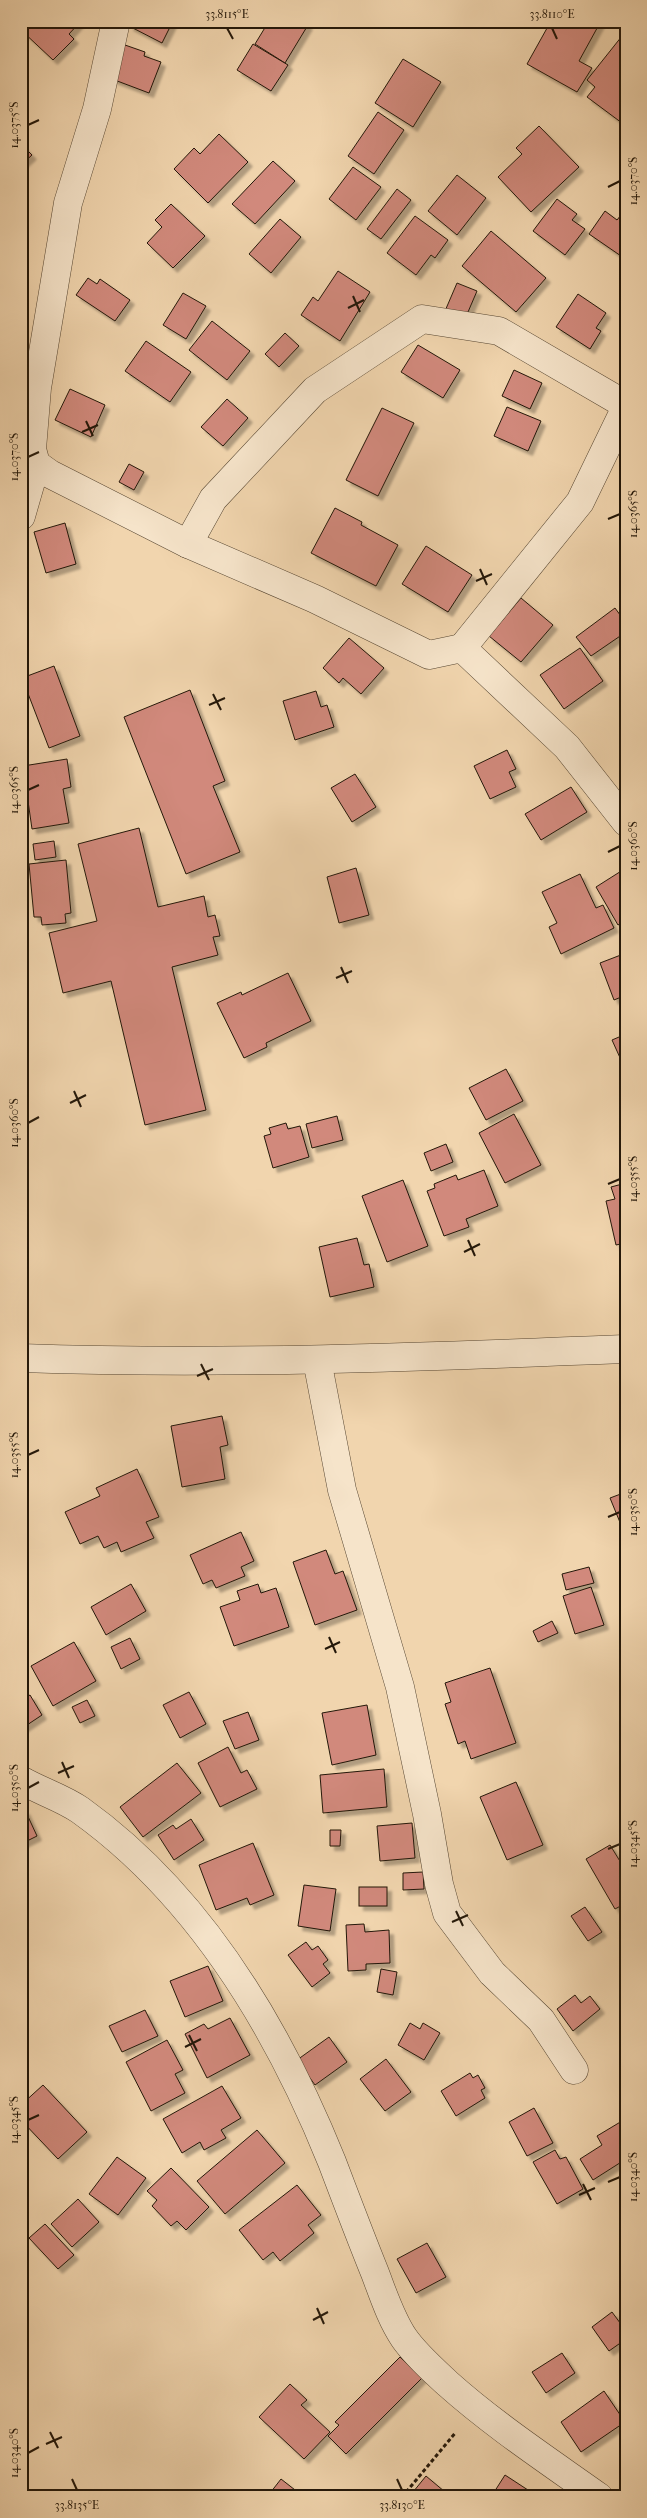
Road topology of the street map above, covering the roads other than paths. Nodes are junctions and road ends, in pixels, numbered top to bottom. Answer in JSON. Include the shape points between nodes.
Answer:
{"nodes":[{"id":1,"x":116,"y":21,"type":"edge"},
{"id":2,"x":626,"y":406,"type":"edge"},
{"id":3,"x":36,"y":464,"type":"junction"},
{"id":4,"x":21,"y":516,"type":"edge"},
{"id":5,"x":188,"y":544,"type":"junction"},
{"id":6,"x":462,"y":648,"type":"junction"},
{"id":7,"x":626,"y":822,"type":"edge"},
{"id":8,"x":626,"y":1349,"type":"edge"},
{"id":9,"x":21,"y":1358,"type":"edge"},
{"id":10,"x":317,"y":1360,"type":"junction"},
{"id":11,"x":21,"y":1780,"type":"edge"},
{"id":12,"x":574,"y":2070,"type":"dead end"},
{"id":13,"x":599,"y":2497,"type":"edge"}],
"edges":[{"from":1,"to":3,"type":"street","via":[[97,109],[68,203],[38,388],[32,449]]},
{"from":2,"to":5,"type":"street","via":[[499,331],[422,319],[315,390],[213,499]]},
{"from":2,"to":6,"type":"street","via":[[580,502]]},
{"from":3,"to":4,"type":"street"},
{"from":3,"to":5,"type":"street"},
{"from":5,"to":6,"type":"street","via":[[429,655]]},
{"from":6,"to":7,"type":"street","via":[[567,747]]},
{"from":8,"to":10,"type":"street"},
{"from":9,"to":10,"type":"street","via":[[144,1362]]},
{"from":10,"to":12,"type":"street","via":[[342,1490],[400,1687],[447,1913],[492,1973],[541,2020]]},
{"from":11,"to":13,"type":"street","via":[[79,1809],[137,1858],[181,1904],[228,1961],[273,2035],[303,2097],[403,2338],[476,2408]]}]}
